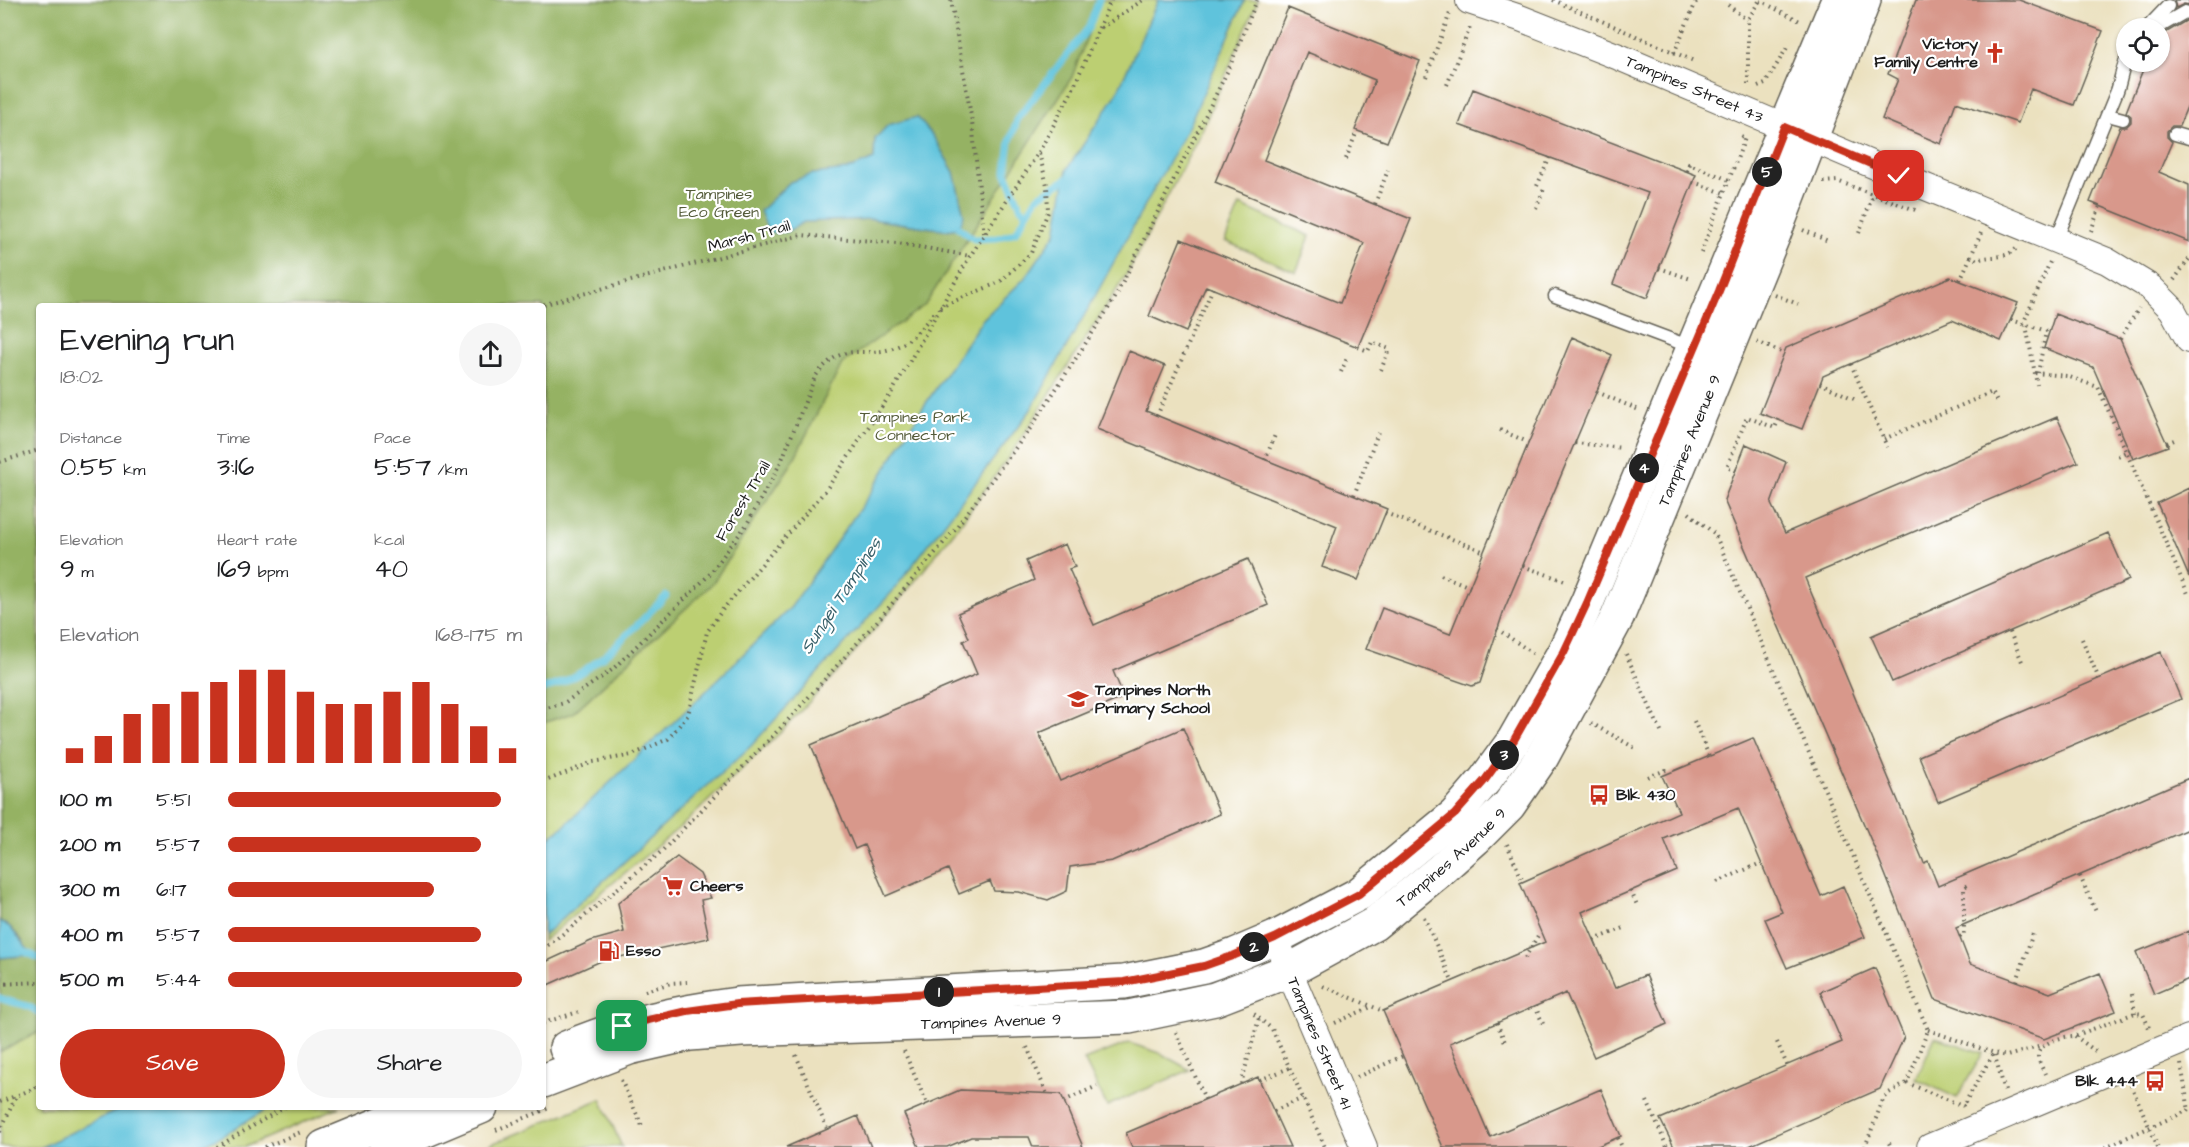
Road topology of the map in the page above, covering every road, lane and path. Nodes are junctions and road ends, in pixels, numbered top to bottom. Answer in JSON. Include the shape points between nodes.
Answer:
{"nodes":[{"id":1,"x":951,"y":0,"type":"edge"},
{"id":2,"x":1111,"y":0,"type":"edge"},
{"id":3,"x":1143,"y":0,"type":"edge"},
{"id":4,"x":1257,"y":0,"type":"edge"},
{"id":5,"x":1553,"y":0,"type":"edge"},
{"id":6,"x":1760,"y":0,"type":"edge"},
{"id":7,"x":1838,"y":0,"type":"edge"},
{"id":8,"x":1864,"y":0,"type":"edge"},
{"id":9,"x":1696,"y":2,"type":"dead end"},
{"id":10,"x":1728,"y":5,"type":"dead end"},
{"id":11,"x":2168,"y":6,"type":"dead end"},
{"id":12,"x":1465,"y":8,"type":"edge"},
{"id":13,"x":2185,"y":12,"type":"dead end"},
{"id":14,"x":2157,"y":18,"type":"edge"},
{"id":15,"x":1748,"y":20,"type":"junction"},
{"id":16,"x":2170,"y":21,"type":"edge"},
{"id":17,"x":1802,"y":22,"type":"dead end"},
{"id":18,"x":1099,"y":29,"type":"junction"},
{"id":19,"x":1674,"y":53,"type":"junction"},
{"id":20,"x":1695,"y":62,"type":"dead end"},
{"id":21,"x":2123,"y":74,"type":"edge"},
{"id":22,"x":1426,"y":78,"type":"dead end"},
{"id":23,"x":1737,"y":80,"type":"dead end"},
{"id":24,"x":1748,"y":84,"type":"junction"},
{"id":25,"x":1447,"y":85,"type":"dead end"},
{"id":26,"x":1759,"y":97,"type":"dead end"},
{"id":27,"x":2108,"y":115,"type":"junction"},
{"id":28,"x":2123,"y":119,"type":"dead end"},
{"id":29,"x":1357,"y":131,"type":"dead end"},
{"id":30,"x":1797,"y":132,"type":"junction"},
{"id":31,"x":2175,"y":134,"type":"dead end"},
{"id":32,"x":2189,"y":138,"type":"edge"},
{"id":33,"x":1039,"y":152,"type":"junction"},
{"id":34,"x":1550,"y":157,"type":"dead end"},
{"id":35,"x":1346,"y":159,"type":"dead end"},
{"id":36,"x":1388,"y":170,"type":"dead end"},
{"id":37,"x":1687,"y":171,"type":"dead end"},
{"id":38,"x":1729,"y":180,"type":"dead end"},
{"id":39,"x":1693,"y":182,"type":"dead end"},
{"id":40,"x":1537,"y":186,"type":"dead end"},
{"id":41,"x":1544,"y":189,"type":"dead end"},
{"id":42,"x":1724,"y":193,"type":"dead end"},
{"id":43,"x":1873,"y":195,"type":"dead end"},
{"id":44,"x":1375,"y":204,"type":"dead end"},
{"id":45,"x":2100,"y":206,"type":"dead end"},
{"id":46,"x":1536,"y":208,"type":"dead end"},
{"id":47,"x":1803,"y":230,"type":"dead end"},
{"id":48,"x":1859,"y":233,"type":"dead end"},
{"id":49,"x":2091,"y":233,"type":"dead end"},
{"id":50,"x":984,"y":235,"type":"junction"},
{"id":51,"x":1828,"y":241,"type":"dead end"},
{"id":52,"x":1977,"y":243,"type":"dead end"},
{"id":53,"x":2017,"y":248,"type":"dead end"},
{"id":54,"x":2053,"y":250,"type":"junction"},
{"id":55,"x":970,"y":256,"type":"junction"},
{"id":56,"x":1971,"y":256,"type":"junction"},
{"id":57,"x":2189,"y":259,"type":"edge"},
{"id":58,"x":1659,"y":268,"type":"dead end"},
{"id":59,"x":1691,"y":279,"type":"dead end"},
{"id":60,"x":1960,"y":280,"type":"dead end"},
{"id":61,"x":2170,"y":286,"type":"dead end"},
{"id":62,"x":1213,"y":288,"type":"dead end"},
{"id":63,"x":1555,"y":296,"type":"dead end"},
{"id":64,"x":1778,"y":296,"type":"dead end"},
{"id":65,"x":546,"y":304,"type":"edge"},
{"id":66,"x":1798,"y":304,"type":"dead end"},
{"id":67,"x":940,"y":307,"type":"junction"},
{"id":68,"x":2139,"y":308,"type":"dead end"},
{"id":69,"x":2011,"y":320,"type":"dead end"},
{"id":70,"x":2025,"y":325,"type":"junction"},
{"id":71,"x":2120,"y":339,"type":"dead end"},
{"id":72,"x":2189,"y":340,"type":"edge"},
{"id":73,"x":1760,"y":343,"type":"dead end"},
{"id":74,"x":1358,"y":347,"type":"dead end"},
{"id":75,"x":1708,"y":353,"type":"junction"},
{"id":76,"x":1784,"y":353,"type":"dead end"},
{"id":77,"x":1347,"y":358,"type":"dead end"},
{"id":78,"x":1851,"y":364,"type":"dead end"},
{"id":79,"x":1381,"y":370,"type":"dead end"},
{"id":80,"x":1341,"y":372,"type":"dead end"},
{"id":81,"x":2036,"y":373,"type":"junction"},
{"id":82,"x":1820,"y":383,"type":"dead end"},
{"id":83,"x":2037,"y":385,"type":"dead end"},
{"id":84,"x":1597,"y":392,"type":"dead end"},
{"id":85,"x":1854,"y":399,"type":"dead end"},
{"id":86,"x":1997,"y":402,"type":"dead end"},
{"id":87,"x":1639,"y":410,"type":"dead end"},
{"id":88,"x":1157,"y":416,"type":"dead end"},
{"id":89,"x":1778,"y":420,"type":"dead end"},
{"id":90,"x":1500,"y":430,"type":"dead end"},
{"id":91,"x":1378,"y":433,"type":"dead end"},
{"id":92,"x":1275,"y":435,"type":"dead end"},
{"id":93,"x":1884,"y":440,"type":"junction"},
{"id":94,"x":2174,"y":440,"type":"dead end"},
{"id":95,"x":1530,"y":443,"type":"dead end"},
{"id":96,"x":1575,"y":443,"type":"dead end"},
{"id":97,"x":2167,"y":443,"type":"dead end"},
{"id":98,"x":1887,"y":447,"type":"dead end"},
{"id":99,"x":1622,"y":448,"type":"dead end"},
{"id":100,"x":36,"y":451,"type":"edge"},
{"id":101,"x":2128,"y":451,"type":"junction"},
{"id":102,"x":2118,"y":456,"type":"dead end"},
{"id":103,"x":1265,"y":459,"type":"dead end"},
{"id":104,"x":0,"y":462,"type":"edge"},
{"id":105,"x":1736,"y":471,"type":"dead end"},
{"id":106,"x":1354,"y":495,"type":"dead end"},
{"id":107,"x":1682,"y":506,"type":"dead end"},
{"id":108,"x":1386,"y":513,"type":"dead end"},
{"id":109,"x":1485,"y":552,"type":"dead end"},
{"id":110,"x":1523,"y":566,"type":"dead end"},
{"id":111,"x":1441,"y":575,"type":"dead end"},
{"id":112,"x":1565,"y":581,"type":"dead end"},
{"id":113,"x":1470,"y":587,"type":"dead end"},
{"id":114,"x":2189,"y":596,"type":"edge"},
{"id":115,"x":1497,"y":629,"type":"dead end"},
{"id":116,"x":2010,"y":632,"type":"dead end"},
{"id":117,"x":2082,"y":639,"type":"dead end"},
{"id":118,"x":1622,"y":645,"type":"dead end"},
{"id":119,"x":1534,"y":654,"type":"dead end"},
{"id":120,"x":2023,"y":664,"type":"dead end"},
{"id":121,"x":2099,"y":679,"type":"dead end"},
{"id":122,"x":546,"y":709,"type":"edge"},
{"id":123,"x":1589,"y":721,"type":"dead end"},
{"id":124,"x":1694,"y":721,"type":"dead end"},
{"id":125,"x":1662,"y":734,"type":"dead end"},
{"id":126,"x":1635,"y":748,"type":"dead end"},
{"id":127,"x":1709,"y":756,"type":"dead end"},
{"id":128,"x":1668,"y":774,"type":"dead end"},
{"id":129,"x":1648,"y":777,"type":"dead end"},
{"id":130,"x":546,"y":780,"type":"edge"},
{"id":131,"x":1504,"y":838,"type":"dead end"},
{"id":132,"x":1761,"y":863,"type":"dead end"},
{"id":133,"x":2080,"y":876,"type":"dead end"},
{"id":134,"x":1523,"y":882,"type":"dead end"},
{"id":135,"x":1717,"y":882,"type":"dead end"},
{"id":136,"x":1970,"y":884,"type":"dead end"},
{"id":137,"x":1631,"y":891,"type":"dead end"},
{"id":138,"x":1637,"y":905,"type":"dead end"},
{"id":139,"x":1421,"y":911,"type":"dead end"},
{"id":140,"x":2097,"y":914,"type":"dead end"},
{"id":141,"x":1624,"y":928,"type":"dead end"},
{"id":142,"x":1540,"y":932,"type":"dead end"},
{"id":143,"x":2033,"y":933,"type":"dead end"},
{"id":144,"x":1960,"y":937,"type":"dead end"},
{"id":145,"x":1594,"y":940,"type":"dead end"},
{"id":146,"x":1267,"y":941,"type":"junction"},
{"id":147,"x":546,"y":947,"type":"edge"},
{"id":148,"x":1525,"y":958,"type":"dead end"},
{"id":149,"x":1282,"y":974,"type":"junction"},
{"id":150,"x":1452,"y":981,"type":"dead end"},
{"id":151,"x":2017,"y":981,"type":"dead end"},
{"id":152,"x":36,"y":982,"type":"edge"},
{"id":153,"x":0,"y":984,"type":"edge"},
{"id":154,"x":1323,"y":986,"type":"dead end"},
{"id":155,"x":2132,"y":994,"type":"dead end"},
{"id":156,"x":1371,"y":1006,"type":"junction"},
{"id":157,"x":1535,"y":1006,"type":"dead end"},
{"id":158,"x":1383,"y":1011,"type":"dead end"},
{"id":159,"x":1248,"y":1013,"type":"dead end"},
{"id":160,"x":2135,"y":1013,"type":"junction"},
{"id":161,"x":1260,"y":1018,"type":"junction"},
{"id":162,"x":1335,"y":1023,"type":"dead end"},
{"id":163,"x":1497,"y":1023,"type":"dead end"},
{"id":164,"x":1173,"y":1026,"type":"dead end"},
{"id":165,"x":1544,"y":1026,"type":"dead end"},
{"id":166,"x":1928,"y":1030,"type":"junction"},
{"id":167,"x":2152,"y":1033,"type":"dead end"},
{"id":168,"x":2074,"y":1036,"type":"junction"},
{"id":169,"x":2189,"y":1038,"type":"edge"},
{"id":170,"x":1024,"y":1041,"type":"dead end"},
{"id":171,"x":1505,"y":1042,"type":"dead end"},
{"id":172,"x":1777,"y":1042,"type":"dead end"},
{"id":173,"x":2045,"y":1046,"type":"junction"},
{"id":174,"x":913,"y":1047,"type":"dead end"},
{"id":175,"x":807,"y":1053,"type":"dead end"},
{"id":176,"x":1994,"y":1053,"type":"junction"},
{"id":177,"x":2100,"y":1055,"type":"dead end"},
{"id":178,"x":546,"y":1056,"type":"edge"},
{"id":179,"x":1403,"y":1056,"type":"dead end"},
{"id":180,"x":2185,"y":1056,"type":"edge"},
{"id":181,"x":1787,"y":1065,"type":"dead end"},
{"id":182,"x":1289,"y":1068,"type":"junction"},
{"id":183,"x":630,"y":1076,"type":"dead end"},
{"id":184,"x":1356,"y":1078,"type":"dead end"},
{"id":185,"x":2046,"y":1078,"type":"dead end"},
{"id":186,"x":1260,"y":1080,"type":"dead end"},
{"id":187,"x":1907,"y":1083,"type":"junction"},
{"id":188,"x":1241,"y":1084,"type":"dead end"},
{"id":189,"x":2131,"y":1084,"type":"dead end"},
{"id":190,"x":1097,"y":1086,"type":"dead end"},
{"id":191,"x":36,"y":1087,"type":"edge"},
{"id":192,"x":547,"y":1094,"type":"edge"},
{"id":193,"x":1047,"y":1094,"type":"dead end"},
{"id":194,"x":2007,"y":1094,"type":"dead end"},
{"id":195,"x":16,"y":1096,"type":"junction"},
{"id":196,"x":1303,"y":1098,"type":"junction"},
{"id":197,"x":1205,"y":1099,"type":"dead end"},
{"id":198,"x":1064,"y":1101,"type":"dead end"},
{"id":199,"x":1647,"y":1101,"type":"dead end"},
{"id":200,"x":0,"y":1102,"type":"edge"},
{"id":201,"x":927,"y":1104,"type":"dead end"},
{"id":202,"x":280,"y":1110,"type":"edge"},
{"id":203,"x":414,"y":1110,"type":"edge"},
{"id":204,"x":509,"y":1110,"type":"edge"},
{"id":205,"x":2189,"y":1110,"type":"edge"},
{"id":206,"x":1274,"y":1111,"type":"dead end"},
{"id":207,"x":485,"y":1120,"type":"edge"},
{"id":208,"x":643,"y":1128,"type":"dead end"},
{"id":209,"x":2150,"y":1128,"type":"junction"},
{"id":210,"x":828,"y":1129,"type":"dead end"},
{"id":211,"x":0,"y":1132,"type":"edge"},
{"id":212,"x":1618,"y":1138,"type":"dead end"},
{"id":213,"x":217,"y":1147,"type":"edge"},
{"id":214,"x":324,"y":1147,"type":"edge"},
{"id":215,"x":386,"y":1147,"type":"edge"},
{"id":216,"x":1325,"y":1147,"type":"edge"},
{"id":217,"x":1345,"y":1147,"type":"edge"},
{"id":218,"x":1364,"y":1147,"type":"edge"},
{"id":219,"x":1622,"y":1147,"type":"edge"},
{"id":220,"x":1667,"y":1147,"type":"edge"},
{"id":221,"x":1865,"y":1147,"type":"edge"},
{"id":222,"x":1930,"y":1147,"type":"edge"},
{"id":223,"x":1956,"y":1147,"type":"edge"},
{"id":224,"x":2105,"y":1147,"type":"edge"},
{"id":225,"x":2158,"y":1147,"type":"edge"}],
"edges":[{"from":1,"to":50,"type":"path","via":[[972,122]]},
{"from":2,"to":18,"type":"path"},
{"from":3,"to":18,"type":"path"},
{"from":4,"to":147,"type":"path","via":[[1230,66],[1115,298],[1032,426],[952,533],[789,719],[661,852]]},
{"from":5,"to":19,"type":"path"},
{"from":6,"to":15,"type":"path"},
{"from":6,"to":17,"type":"path"},
{"from":7,"to":30,"type":"main road","name":"Tampines Avenue 9"},
{"from":8,"to":30,"type":"main road","name":"Tampines Avenue 9"},
{"from":9,"to":19,"type":"path"},
{"from":10,"to":15,"type":"path"},
{"from":11,"to":14,"type":"lane"},
{"from":12,"to":22,"type":"path"},
{"from":12,"to":25,"type":"path"},
{"from":12,"to":30,"type":"street","name":"Tampines Street 43","via":[[1520,18]]},
{"from":13,"to":16,"type":"lane"},
{"from":15,"to":24,"type":"path"},
{"from":18,"to":33,"type":"path"},
{"from":19,"to":20,"type":"path"},
{"from":21,"to":27,"type":"lane"},
{"from":23,"to":24,"type":"path"},
{"from":24,"to":26,"type":"path","via":[[1758,87]]},
{"from":27,"to":28,"type":"lane"},
{"from":27,"to":54,"type":"lane"},
{"from":29,"to":35,"type":"path"},
{"from":30,"to":54,"type":"street","name":"Tampines Street 43"},
{"from":30,"to":75,"type":"main road","name":"Tampines Avenue 9"},
{"from":31,"to":32,"type":"lane"},
{"from":33,"to":50,"type":"path"},
{"from":33,"to":67,"type":"path","via":[[1047,185],[1048,212],[1031,253],[1000,282]]},
{"from":34,"to":40,"type":"path"},
{"from":36,"to":44,"type":"path"},
{"from":37,"to":38,"type":"path","via":[[1689,164]]},
{"from":39,"to":42,"type":"path"},
{"from":41,"to":46,"type":"path"},
{"from":43,"to":48,"type":"path"},
{"from":45,"to":49,"type":"path"},
{"from":47,"to":51,"type":"path"},
{"from":50,"to":55,"type":"path"},
{"from":52,"to":56,"type":"path"},
{"from":53,"to":56,"type":"path","via":[[1996,259],[1977,260]]},
{"from":54,"to":70,"type":"path"},
{"from":54,"to":72,"type":"street","name":"Tampines Street 43","via":[[2107,261],[2150,287],[2172,309]]},
{"from":55,"to":65,"type":"path","name":"Marsh Trail","via":[[897,243],[801,235]]},
{"from":55,"to":67,"type":"path"},
{"from":56,"to":60,"type":"path"},
{"from":57,"to":61,"type":"path"},
{"from":58,"to":59,"type":"path"},
{"from":62,"to":88,"type":"path"},
{"from":63,"to":75,"type":"lane"},
{"from":64,"to":66,"type":"path"},
{"from":67,"to":122,"type":"path","name":"Forest Trail","via":[[898,346],[882,351],[850,351],[824,365],[815,377],[781,462],[747,524],[709,575],[612,670],[564,703]]},
{"from":67,"to":130,"type":"path","via":[[892,392],[826,490],[707,632],[688,715],[668,739],[632,755],[593,762]]},
{"from":68,"to":71,"type":"path"},
{"from":69,"to":70,"type":"path"},
{"from":70,"to":81,"type":"path"},
{"from":70,"to":81,"type":"path","via":[[2048,331]]},
{"from":73,"to":76,"type":"path"},
{"from":74,"to":79,"type":"path","via":[[1368,351],[1372,342],[1389,349]]},
{"from":75,"to":146,"type":"main road","name":"Tampines Avenue 9","via":[[1564,652],[1514,740],[1485,780],[1455,814],[1359,894]]},
{"from":75,"to":149,"type":"main road","name":"Tampines Avenue 9","via":[[1672,486],[1612,628],[1542,757],[1509,805],[1439,872],[1374,924]]},
{"from":77,"to":80,"type":"path"},
{"from":78,"to":93,"type":"path"},
{"from":81,"to":83,"type":"path"},
{"from":81,"to":101,"type":"path","via":[[2067,376],[2098,387]]},
{"from":82,"to":85,"type":"path"},
{"from":84,"to":87,"type":"path"},
{"from":86,"to":93,"type":"path","via":[[1992,392]]},
{"from":89,"to":105,"type":"path","via":[[1774,428],[1747,417],[1727,467]]},
{"from":90,"to":95,"type":"path"},
{"from":91,"to":106,"type":"path"},
{"from":92,"to":103,"type":"path"},
{"from":93,"to":98,"type":"path"},
{"from":94,"to":97,"type":"path"},
{"from":96,"to":99,"type":"path"},
{"from":100,"to":104,"type":"path"},
{"from":101,"to":102,"type":"path"},
{"from":101,"to":114,"type":"path"},
{"from":107,"to":166,"type":"path","via":[[1715,534]]},
{"from":108,"to":109,"type":"path"},
{"from":110,"to":112,"type":"path"},
{"from":111,"to":113,"type":"path"},
{"from":115,"to":119,"type":"path"},
{"from":116,"to":120,"type":"path"},
{"from":117,"to":121,"type":"path"},
{"from":118,"to":125,"type":"path"},
{"from":123,"to":126,"type":"path"},
{"from":124,"to":127,"type":"path"},
{"from":128,"to":129,"type":"path","via":[[1666,770]]},
{"from":131,"to":134,"type":"path"},
{"from":132,"to":135,"type":"path"},
{"from":133,"to":140,"type":"path"},
{"from":136,"to":144,"type":"path","via":[[1964,887],[1964,935]]},
{"from":137,"to":138,"type":"path"},
{"from":139,"to":150,"type":"path"},
{"from":141,"to":145,"type":"path"},
{"from":142,"to":148,"type":"path"},
{"from":143,"to":151,"type":"path"},
{"from":146,"to":149,"type":"street","name":"Tampines Street 41"},
{"from":146,"to":178,"type":"main road","name":"Tampines Avenue 9","via":[[1204,966],[1124,982],[737,1004],[687,1011],[622,1026]]},
{"from":149,"to":192,"type":"main road","name":"Tampines Avenue 9","via":[[1215,999],[1129,1017],[690,1034],[629,1048]]},
{"from":149,"to":217,"type":"street","name":"Tampines Street 41"},
{"from":149,"to":218,"type":"street","name":"Tampines Street 41"},
{"from":152,"to":153,"type":"path"},
{"from":154,"to":156,"type":"path"},
{"from":155,"to":160,"type":"path"},
{"from":156,"to":158,"type":"path"},
{"from":156,"to":162,"type":"path"},
{"from":157,"to":165,"type":"path"},
{"from":159,"to":161,"type":"path"},
{"from":160,"to":167,"type":"path","via":[[2143,1014]]},
{"from":160,"to":168,"type":"path"},
{"from":161,"to":182,"type":"path","via":[[1272,1029]]},
{"from":161,"to":188,"type":"path"},
{"from":163,"to":171,"type":"path"},
{"from":164,"to":197,"type":"path"},
{"from":166,"to":176,"type":"path"},
{"from":166,"to":187,"type":"path"},
{"from":168,"to":173,"type":"path"},
{"from":168,"to":177,"type":"path"},
{"from":169,"to":222,"type":"street"},
{"from":170,"to":193,"type":"path"},
{"from":172,"to":181,"type":"path"},
{"from":173,"to":176,"type":"path","via":[[2007,1056]]},
{"from":173,"to":185,"type":"path","via":[[2038,1058]]},
{"from":174,"to":201,"type":"path","via":[[902,1047]]},
{"from":175,"to":210,"type":"path","via":[[795,1054]]},
{"from":176,"to":187,"type":"path","via":[[1963,1106]]},
{"from":176,"to":194,"type":"path"},
{"from":179,"to":184,"type":"path"},
{"from":180,"to":205,"type":"path"},
{"from":180,"to":223,"type":"street"},
{"from":182,"to":186,"type":"path"},
{"from":182,"to":196,"type":"path"},
{"from":183,"to":208,"type":"path","via":[[617,1080]]},
{"from":187,"to":221,"type":"path","via":[[1883,1100]]},
{"from":189,"to":209,"type":"path"},
{"from":190,"to":198,"type":"path"},
{"from":191,"to":195,"type":"path"},
{"from":195,"to":200,"type":"path"},
{"from":195,"to":211,"type":"path"},
{"from":196,"to":206,"type":"path"},
{"from":196,"to":216,"type":"path"},
{"from":199,"to":220,"type":"path"},
{"from":202,"to":213,"type":"path"},
{"from":203,"to":214,"type":"main road"},
{"from":204,"to":207,"type":"path"},
{"from":205,"to":209,"type":"path"},
{"from":207,"to":215,"type":"main road"},
{"from":209,"to":224,"type":"path"},
{"from":209,"to":225,"type":"path"},
{"from":212,"to":219,"type":"path"}]}
